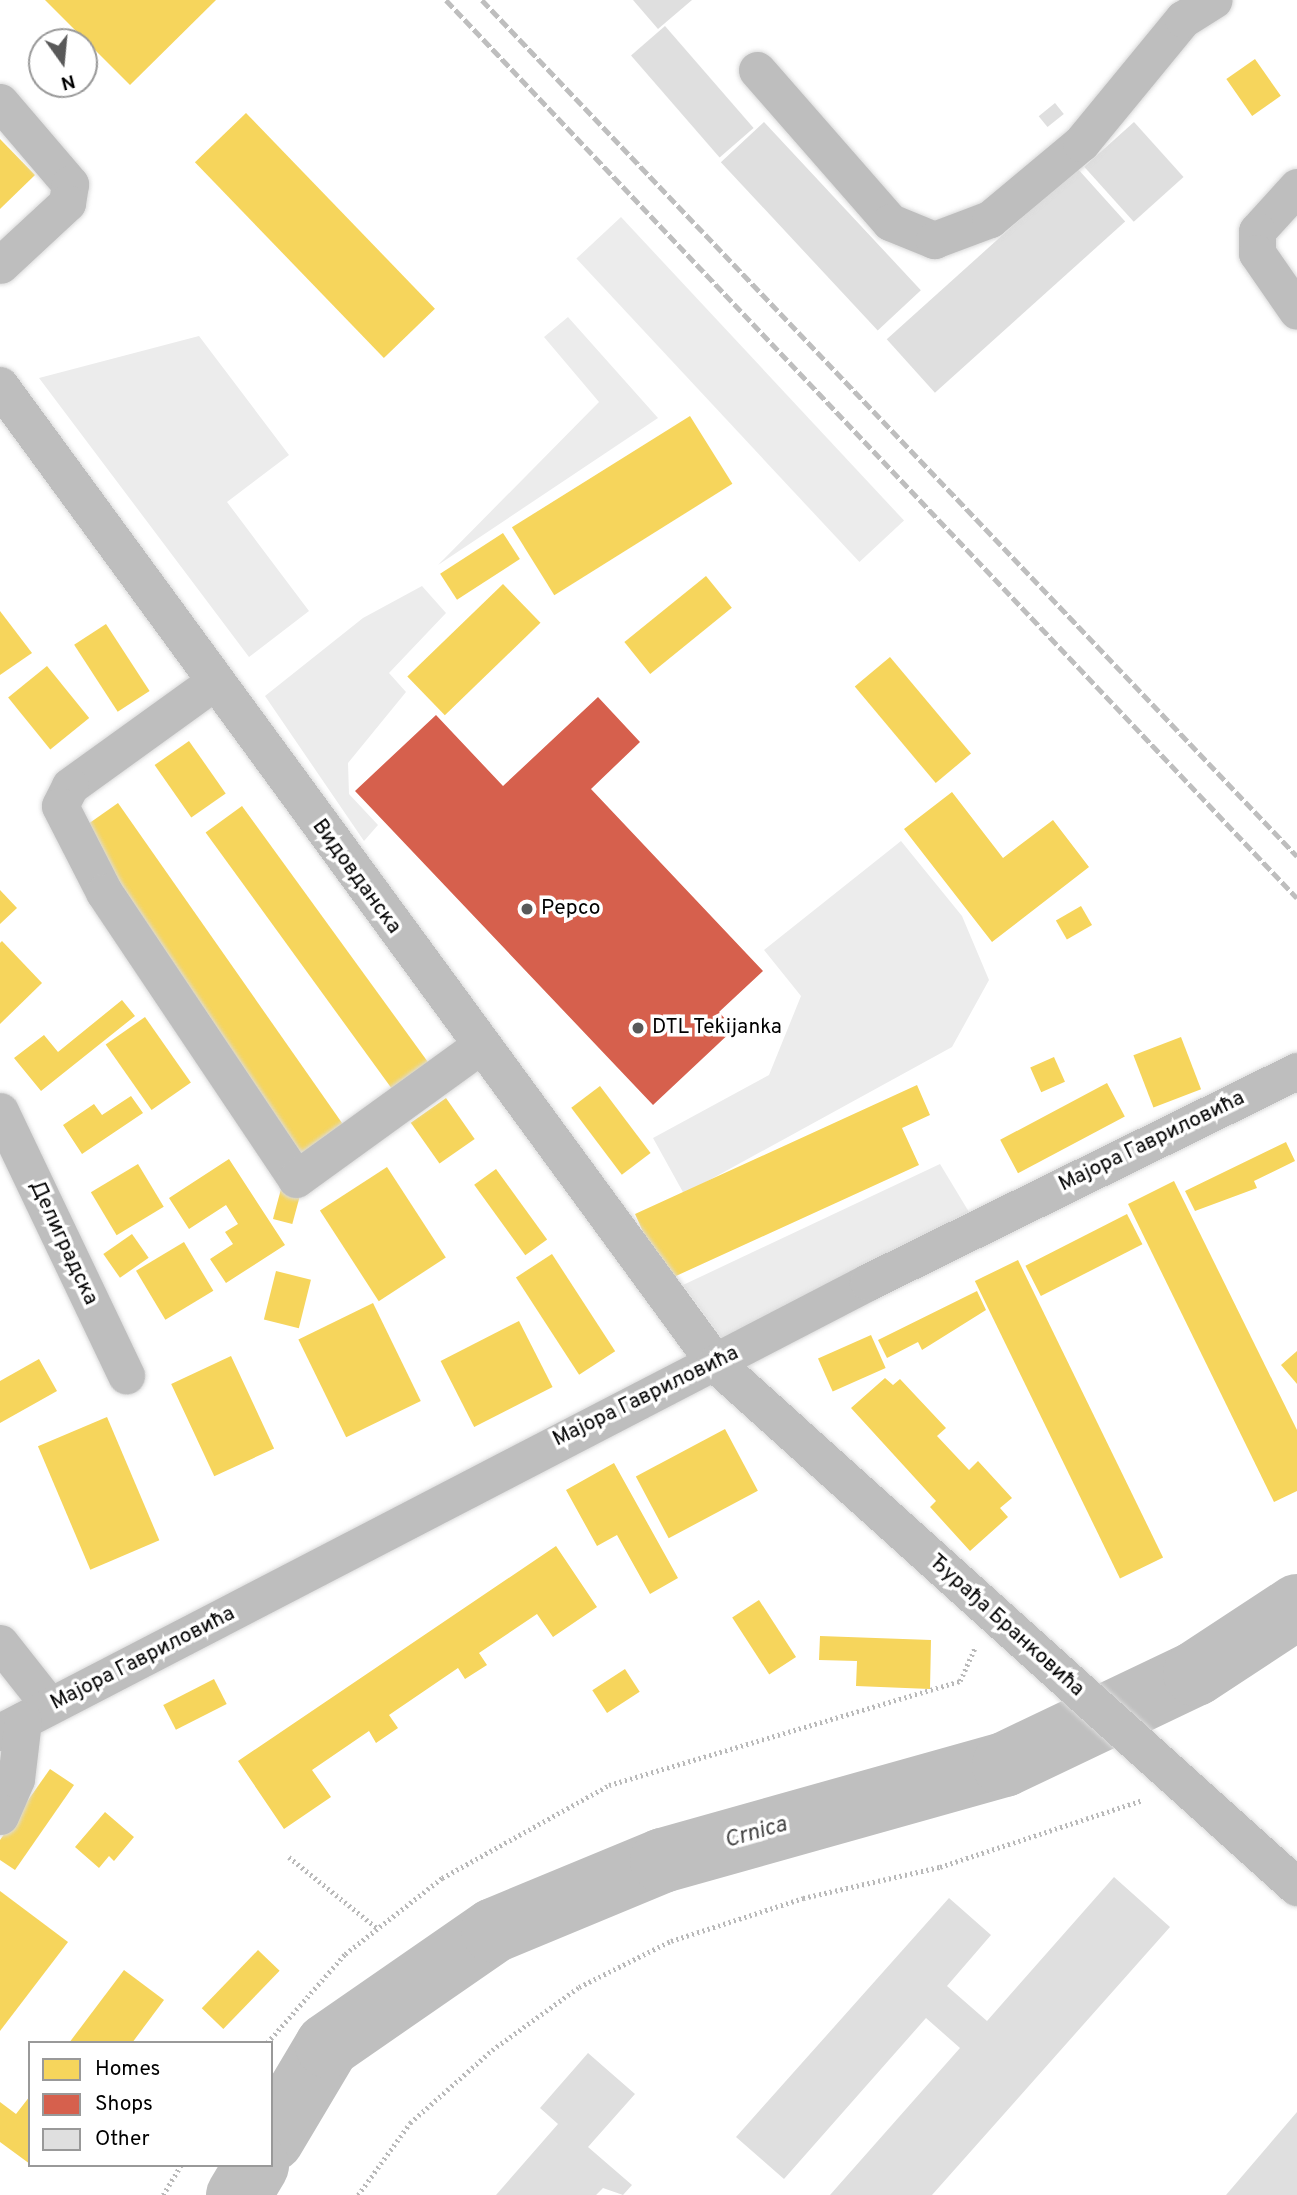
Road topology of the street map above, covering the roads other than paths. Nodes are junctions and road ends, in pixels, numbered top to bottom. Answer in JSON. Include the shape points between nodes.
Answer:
{"nodes":[{"id":1,"x":1214,"y":0,"type":"edge"},
{"id":2,"x":757,"y":70,"type":"dead end"},
{"id":3,"x":0,"y":102,"type":"edge"},
{"id":4,"x":1297,"y":187,"type":"edge"},
{"id":5,"x":0,"y":265,"type":"edge"},
{"id":6,"x":1297,"y":311,"type":"edge"},
{"id":7,"x":0,"y":386,"type":"edge"},
{"id":8,"x":214,"y":682,"type":"junction"},
{"id":9,"x":480,"y":1045,"type":"junction"},
{"id":10,"x":1297,"y":1071,"type":"edge"},
{"id":11,"x":0,"y":1111,"type":"edge"},
{"id":12,"x":716,"y":1364,"type":"junction"},
{"id":13,"x":126,"y":1375,"type":"dead end"},
{"id":14,"x":0,"y":1643,"type":"edge"},
{"id":15,"x":24,"y":1719,"type":"edge"},
{"id":16,"x":0,"y":1816,"type":"edge"},
{"id":17,"x":1297,"y":1887,"type":"edge"}],
"edges":[{"from":1,"to":2,"type":"street","via":[[1183,19],[1081,143],[990,219],[934,240],[890,222]]},
{"from":3,"to":5,"type":"street","via":[[70,184],[67,203]]},
{"from":4,"to":6,"type":"street","via":[[1257,231],[1257,253]]},
{"from":7,"to":8,"type":"main road","name":"Видовданска"},
{"from":8,"to":9,"type":"main road","name":"Видовданска"},
{"from":8,"to":9,"type":"street","via":[[70,786],[60,806],[104,892],[296,1179]]},
{"from":9,"to":12,"type":"main road","name":"Видовданска"},
{"from":10,"to":12,"type":"street","name":"Мајора Гавриловића"},
{"from":11,"to":13,"type":"street","name":"Делиградска"},
{"from":12,"to":15,"type":"street","name":"Мајора Гавриловића"},
{"from":12,"to":17,"type":"main road","name":"Ђурађа Бранковића"},
{"from":14,"to":15,"type":"street"},
{"from":15,"to":16,"type":"street","via":[[16,1779]]}]}
